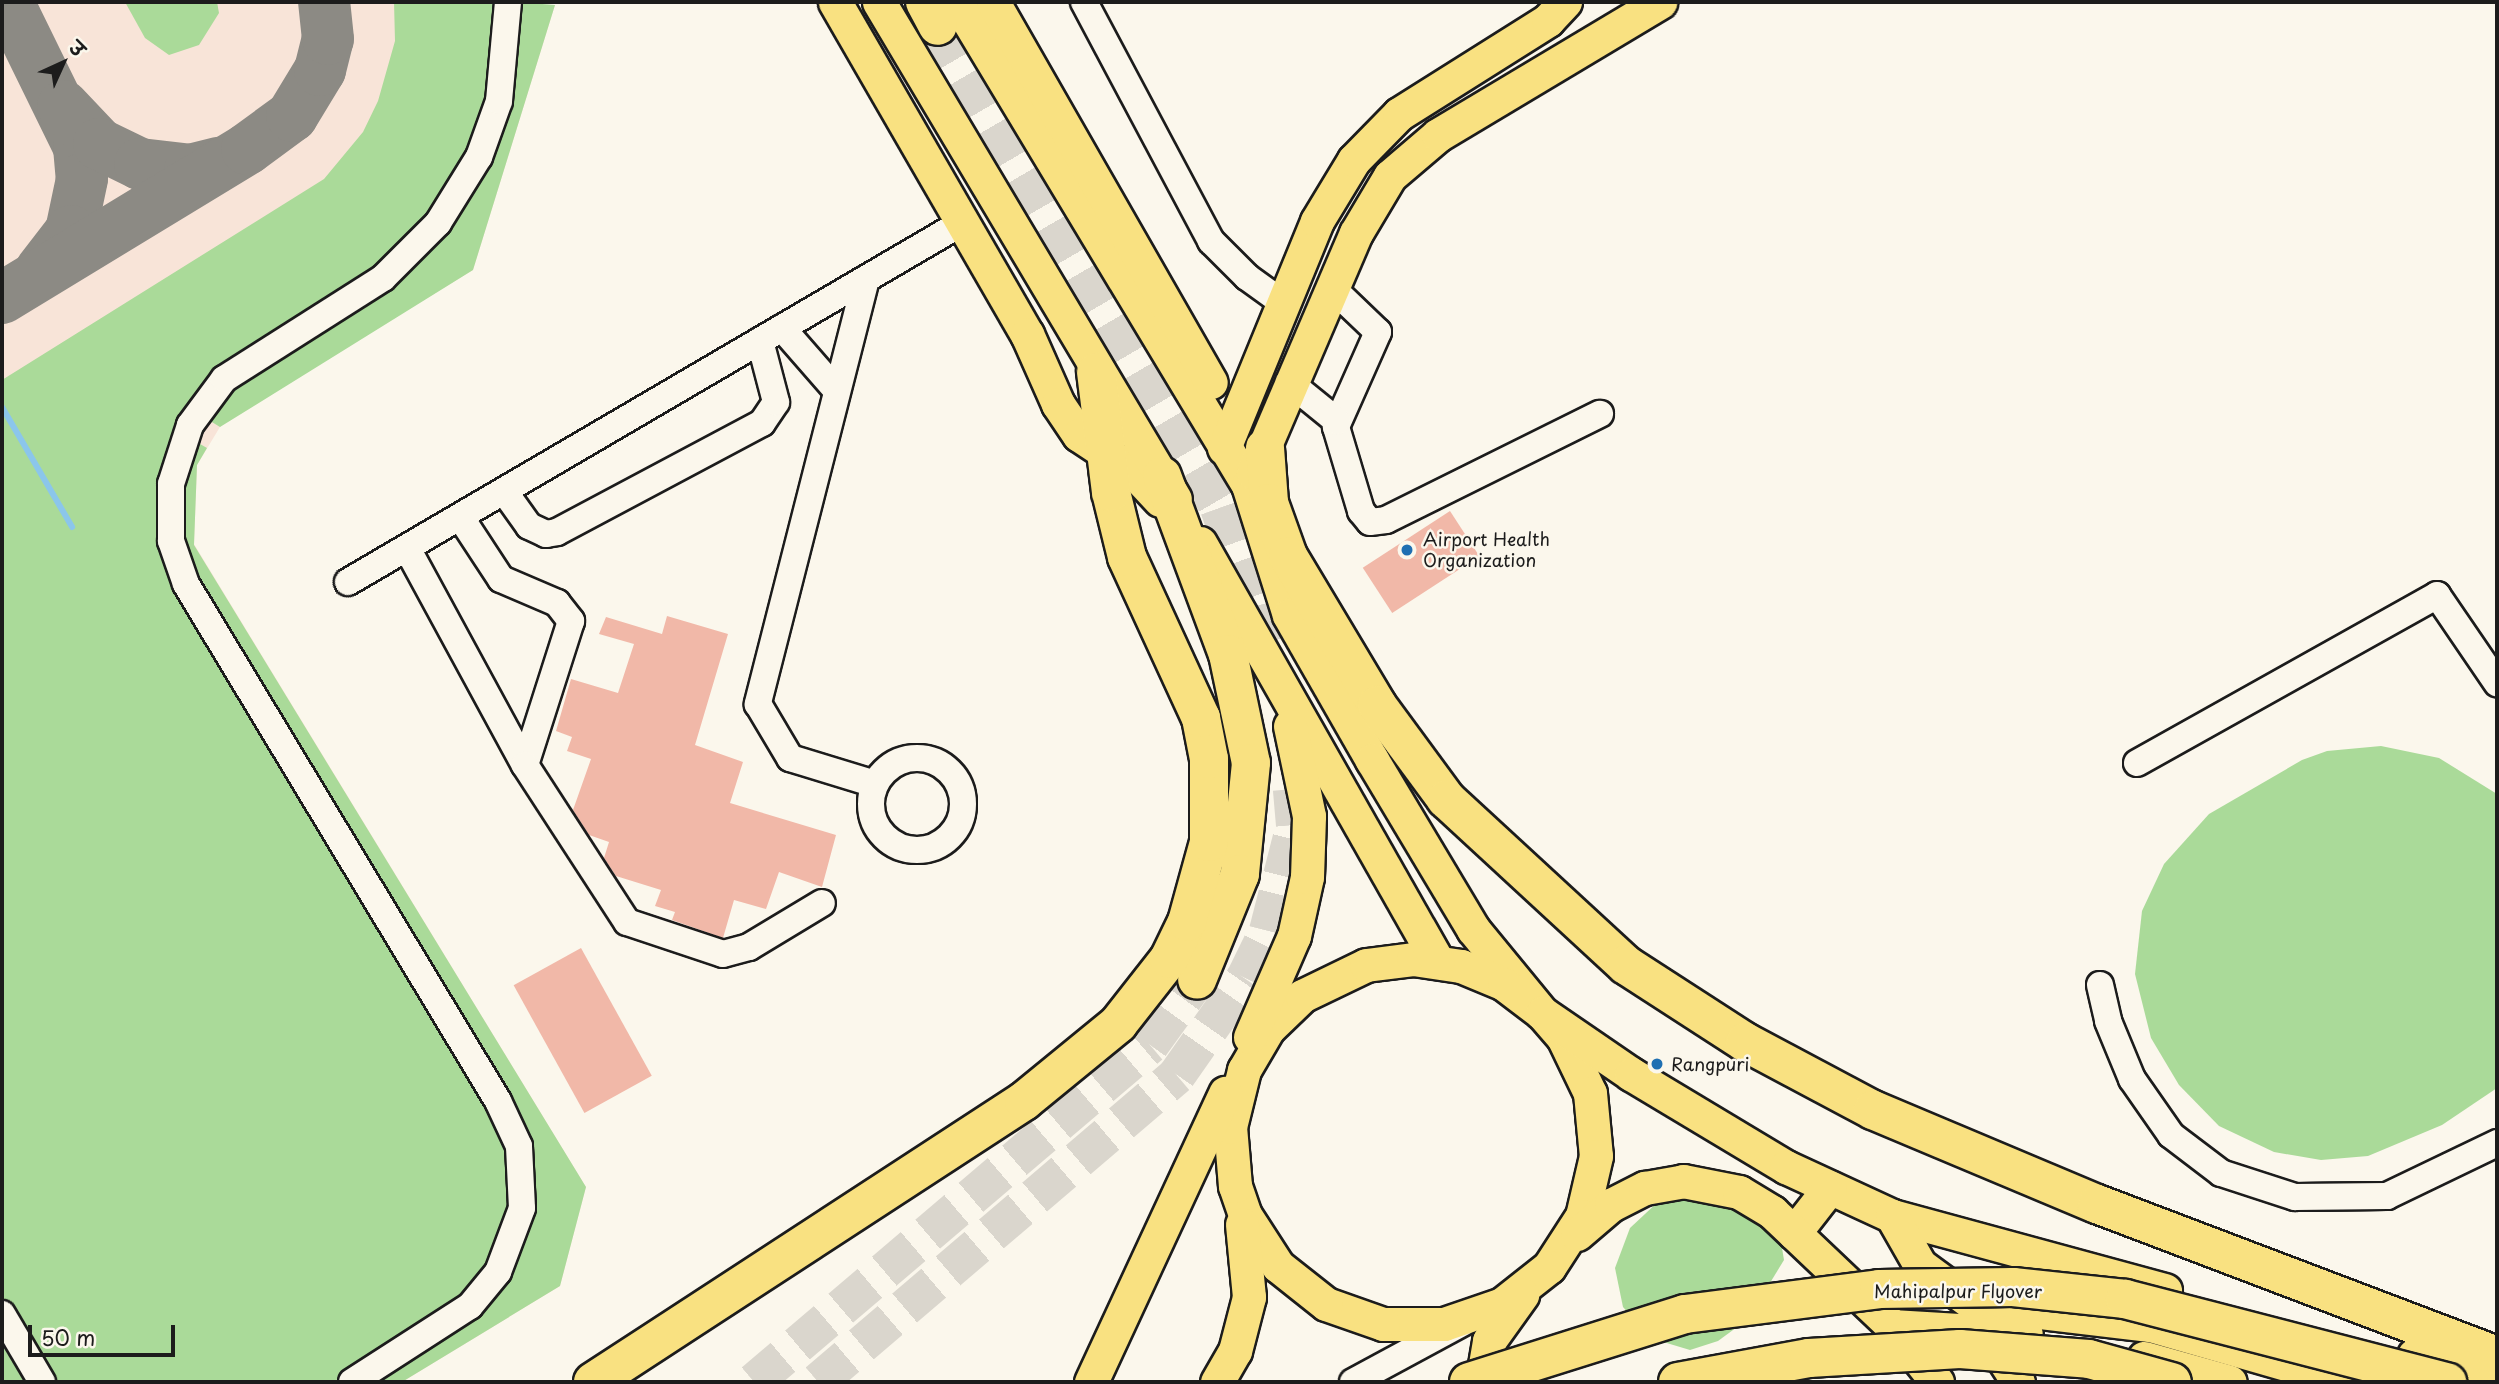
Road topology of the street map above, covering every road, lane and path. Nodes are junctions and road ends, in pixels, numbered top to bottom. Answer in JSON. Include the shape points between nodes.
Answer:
{"nodes":[{"id":1,"x":508,"y":2,"type":"edge"},
{"id":2,"x":835,"y":2,"type":"edge"},
{"id":3,"x":878,"y":2,"type":"edge"},
{"id":4,"x":993,"y":2,"type":"edge"},
{"id":5,"x":1084,"y":2,"type":"edge"},
{"id":6,"x":1565,"y":2,"type":"edge"},
{"id":7,"x":1650,"y":5,"type":"edge"},
{"id":8,"x":940,"y":10,"type":"edge"},
{"id":9,"x":963,"y":222,"type":"junction"},
{"id":10,"x":866,"y":279,"type":"junction"},
{"id":11,"x":1331,"y":288,"type":"junction"},
{"id":12,"x":1283,"y":303,"type":"junction"},
{"id":13,"x":771,"y":335,"type":"junction"},
{"id":14,"x":1096,"y":373,"type":"junction"},
{"id":15,"x":1289,"y":382,"type":"junction"},
{"id":16,"x":836,"y":390,"type":"junction"},
{"id":17,"x":1600,"y":414,"type":"dead end"},
{"id":18,"x":1337,"y":421,"type":"junction"},
{"id":19,"x":1228,"y":436,"type":"junction"},
{"id":20,"x":1105,"y":453,"type":"junction"},
{"id":21,"x":1256,"y":468,"type":"junction"},
{"id":22,"x":1162,"y":476,"type":"junction"},
{"id":23,"x":504,"y":491,"type":"junction"},
{"id":24,"x":461,"y":518,"type":"junction"},
{"id":25,"x":1184,"y":538,"type":"junction"},
{"id":26,"x":407,"y":548,"type":"junction"},
{"id":27,"x":348,"y":582,"type":"dead end"},
{"id":28,"x":1271,"y":667,"type":"junction"},
{"id":29,"x":2497,"y":683,"type":"edge"},
{"id":30,"x":2137,"y":763,"type":"dead end"},
{"id":31,"x":525,"y":765,"type":"junction"},
{"id":32,"x":875,"y":784,"type":"dead end"},
{"id":33,"x":822,"y":903,"type":"dead end"},
{"id":34,"x":1437,"y":961,"type":"junction"},
{"id":35,"x":1198,"y":980,"type":"tunnel mouth"},
{"id":36,"x":2100,"y":985,"type":"dead end"},
{"id":37,"x":1542,"y":1013,"type":"junction"},
{"id":38,"x":2497,"y":1143,"type":"edge"},
{"id":39,"x":1235,"y":1186,"type":"junction"},
{"id":40,"x":1830,"y":1187,"type":"junction"},
{"id":41,"x":1892,"y":1216,"type":"junction"},
{"id":42,"x":1794,"y":1233,"type":"junction"},
{"id":43,"x":1567,"y":1243,"type":"junction"},
{"id":44,"x":1527,"y":1287,"type":"junction"},
{"id":45,"x":2,"y":1314,"type":"edge"},
{"id":46,"x":1473,"y":1317,"type":"junction"},
{"id":47,"x":1892,"y":1326,"type":"junction"},
{"id":48,"x":1985,"y":1331,"type":"junction"},
{"id":49,"x":2497,"y":1356,"type":"edge"},
{"id":50,"x":2497,"y":1377,"type":"edge"},
{"id":51,"x":42,"y":1382,"type":"edge"},
{"id":52,"x":352,"y":1382,"type":"edge"},
{"id":53,"x":593,"y":1382,"type":"edge"},
{"id":54,"x":1091,"y":1382,"type":"edge"},
{"id":55,"x":1217,"y":1382,"type":"edge"},
{"id":56,"x":1353,"y":1382,"type":"edge"},
{"id":57,"x":1469,"y":1382,"type":"edge"},
{"id":58,"x":1482,"y":1382,"type":"edge"},
{"id":59,"x":1678,"y":1382,"type":"edge"},
{"id":60,"x":1937,"y":1382,"type":"edge"},
{"id":61,"x":2018,"y":1382,"type":"edge"},
{"id":62,"x":2172,"y":1382,"type":"edge"},
{"id":63,"x":2230,"y":1382,"type":"edge"},
{"id":64,"x":2349,"y":1382,"type":"edge"},
{"id":65,"x":2446,"y":1382,"type":"edge"}],
"edges":[{"from":1,"to":52,"type":"street","via":[[505,68],[492,122],[479,157],[438,223],[383,278],[224,379],[190,425],[171,484],[171,541],[186,584],[498,1101],[519,1146],[522,1208],[498,1272],[470,1306]]},
{"from":2,"to":9,"type":"main road"},
{"from":3,"to":14,"type":"main road"},
{"from":4,"to":19,"type":"main road"},
{"from":5,"to":12,"type":"street","via":[[1211,241],[1247,277]]},
{"from":6,"to":12,"type":"main road","via":[[1549,20],[1428,93],[1376,136],[1335,187]]},
{"from":7,"to":11,"type":"main road","via":[[1413,154],[1371,203]]},
{"from":8,"to":19,"type":"main road"},
{"from":9,"to":10,"type":"street"},
{"from":9,"to":20,"type":"main road","via":[[1027,334],[1058,404],[1079,435]]},
{"from":10,"to":13,"type":"street"},
{"from":10,"to":16,"type":"street"},
{"from":11,"to":15,"type":"main road"},
{"from":11,"to":18,"type":"street","via":[[1378,332]]},
{"from":12,"to":19,"type":"main road"},
{"from":13,"to":16,"type":"street"},
{"from":13,"to":23,"type":"street"},
{"from":13,"to":23,"type":"street","via":[[776,402],[762,423],[557,532],[545,534],[529,526]]},
{"from":14,"to":20,"type":"highway"},
{"from":14,"to":22,"type":"main road"},
{"from":15,"to":18,"type":"street"},
{"from":15,"to":21,"type":"main road"},
{"from":16,"to":32,"type":"street","via":[[758,704],[790,758]]},
{"from":17,"to":18,"type":"street","via":[[1374,523],[1362,511]]},
{"from":19,"to":21,"type":"main road"},
{"from":20,"to":25,"type":"main road","via":[[1155,493]]},
{"from":20,"to":53,"type":"highway","via":[[1127,557],[1201,718],[1209,759],[1209,842],[1187,922],[1161,970],[1118,1024],[1034,1092]]},
{"from":21,"to":37,"type":"main road","via":[[1289,615],[1473,929]]},
{"from":21,"to":49,"type":"highway","via":[[1288,556],[1377,705],[1447,799],[1626,965],[1745,1042],[1873,1110],[2097,1204]]},
{"from":22,"to":25,"type":"highway"},
{"from":22,"to":28,"type":"main road"},
{"from":23,"to":24,"type":"street"},
{"from":24,"to":26,"type":"street"},
{"from":24,"to":31,"type":"street","via":[[501,579],[557,603],[571,621]]},
{"from":25,"to":35,"type":"highway","via":[[1228,654],[1251,763],[1240,874]]},
{"from":26,"to":27,"type":"street"},
{"from":26,"to":31,"type":"street"},
{"from":28,"to":34,"type":"main road"},
{"from":28,"to":54,"type":"main road","via":[[1301,761],[1309,816],[1307,877],[1294,936]]},
{"from":29,"to":30,"type":"street","via":[[2437,595]]},
{"from":31,"to":33,"type":"street","via":[[619,914],[634,928],[729,954]]},
{"from":34,"to":37,"type":"main road","via":[[1483,974]]},
{"from":34,"to":39,"type":"main road","via":[[1366,965],[1322,983],[1284,1011],[1255,1049],[1235,1098],[1230,1137]]},
{"from":36,"to":38,"type":"street","via":[[2108,1021],[2132,1079],[2171,1135],[2221,1173],[2295,1197],[2387,1196]]},
{"from":37,"to":40,"type":"main road","via":[[1631,1074]]},
{"from":37,"to":43,"type":"main road","via":[[1579,1064],[1596,1124],[1592,1186]]},
{"from":39,"to":46,"type":"main road","via":[[1250,1224],[1278,1266],[1326,1304],[1393,1325],[1444,1324]]},
{"from":39,"to":55,"type":"main road","via":[[1250,1269],[1249,1297],[1235,1351]]},
{"from":40,"to":41,"type":"main road"},
{"from":40,"to":42,"type":"main road"},
{"from":41,"to":50,"type":"main road"},
{"from":41,"to":64,"type":"main road","via":[[1920,1265],[1973,1304],[2150,1325]]},
{"from":42,"to":43,"type":"main road","via":[[1739,1192],[1683,1181],[1627,1195]]},
{"from":42,"to":47,"type":"main road"},
{"from":43,"to":44,"type":"main road"},
{"from":44,"to":46,"type":"main road"},
{"from":44,"to":58,"type":"main road","via":[[1489,1341]]},
{"from":45,"to":51,"type":"street"},
{"from":46,"to":56,"type":"street"},
{"from":47,"to":48,"type":"main road"},
{"from":47,"to":60,"type":"main road"},
{"from":48,"to":61,"type":"main road"},
{"from":48,"to":63,"type":"main road","via":[[2093,1343]]},
{"from":57,"to":65,"type":"highway","name":"Mahipalpur Flyover","bridge":true,"via":[[1685,1314],[1879,1289],[2013,1287],[2125,1298]]},
{"from":59,"to":62,"type":"highway","bridge":true,"via":[[1809,1358],[1960,1349],[2088,1359]]}]}
